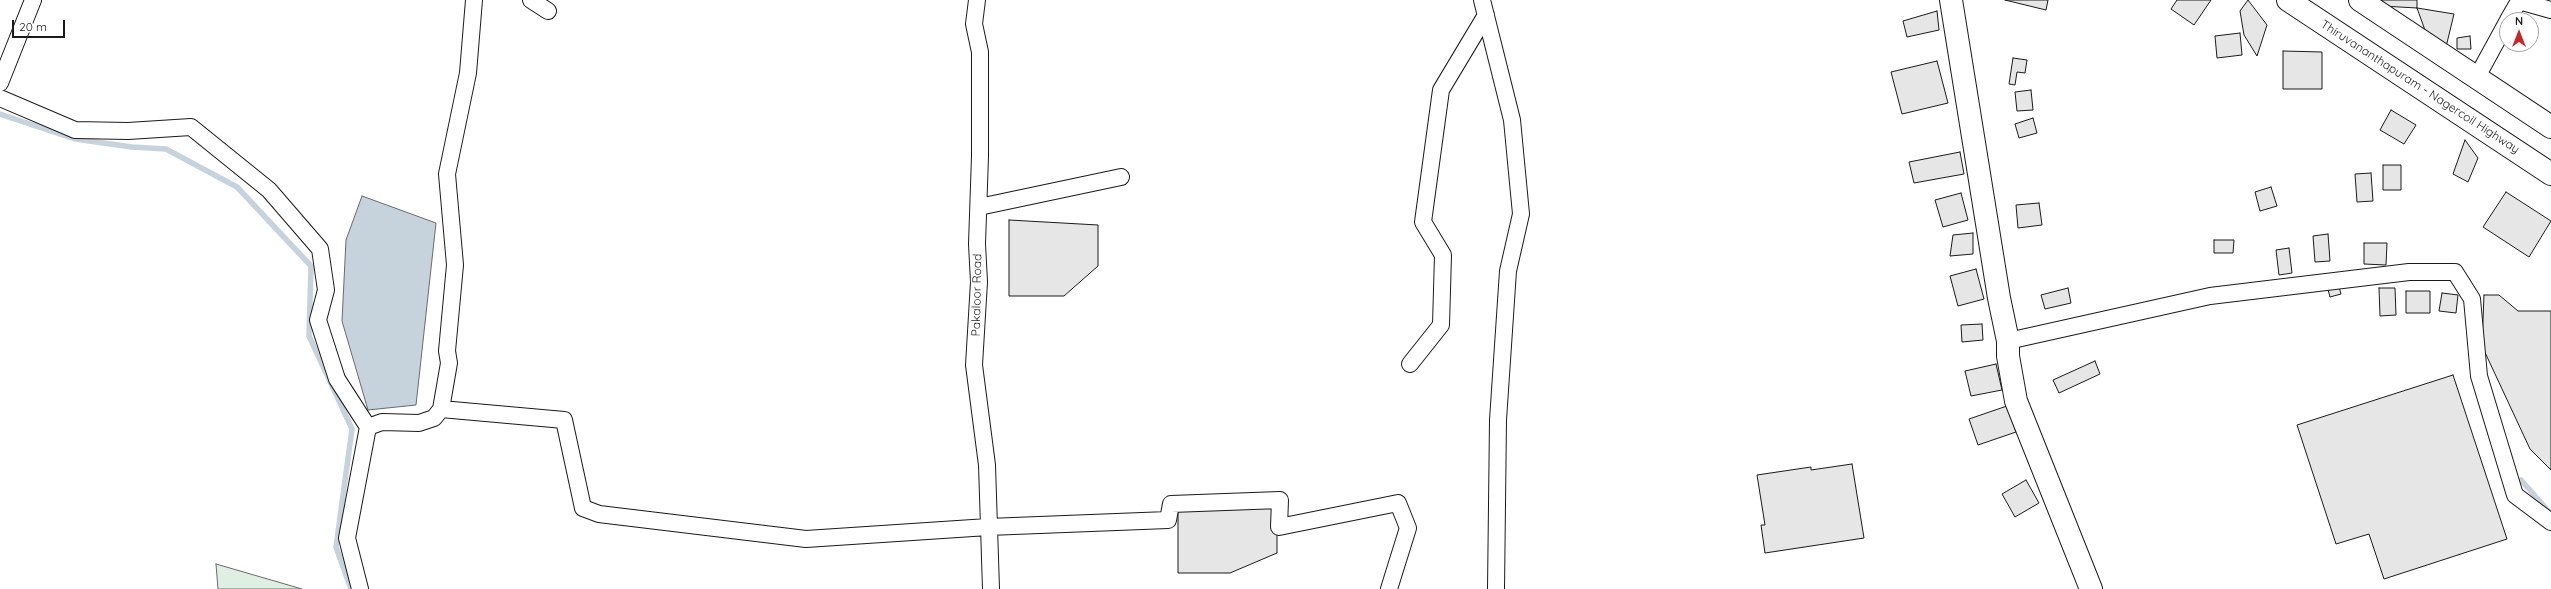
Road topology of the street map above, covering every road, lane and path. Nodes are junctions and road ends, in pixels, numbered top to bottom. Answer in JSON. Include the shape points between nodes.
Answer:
{"nodes":[{"id":1,"x":33,"y":0,"type":"edge"},
{"id":2,"x":474,"y":0,"type":"edge"},
{"id":3,"x":531,"y":0,"type":"edge"},
{"id":4,"x":976,"y":0,"type":"edge"},
{"id":5,"x":1951,"y":0,"type":"edge"},
{"id":6,"x":2288,"y":0,"type":"edge"},
{"id":7,"x":2360,"y":0,"type":"edge"},
{"id":8,"x":1484,"y":8,"type":"edge"},
{"id":9,"x":2551,"y":10,"type":"edge"},
{"id":10,"x":548,"y":11,"type":"dead end"},
{"id":11,"x":2513,"y":12,"type":"edge"},
{"id":12,"x":2499,"y":37,"type":"edge"},
{"id":13,"x":2477,"y":77,"type":"junction"},
{"id":14,"x":0,"y":83,"type":"edge"},
{"id":15,"x":0,"y":98,"type":"edge"},
{"id":16,"x":2551,"y":127,"type":"edge"},
{"id":17,"x":2551,"y":174,"type":"edge"},
{"id":18,"x":1121,"y":177,"type":"dead end"},
{"id":19,"x":979,"y":207,"type":"junction"},
{"id":20,"x":2008,"y":341,"type":"junction"},
{"id":21,"x":1410,"y":364,"type":"dead end"},
{"id":22,"x":441,"y":409,"type":"junction"},
{"id":23,"x":368,"y":427,"type":"junction"},
{"id":24,"x":2551,"y":522,"type":"edge"},
{"id":25,"x":988,"y":527,"type":"junction"},
{"id":26,"x":360,"y":589,"type":"edge"},
{"id":27,"x":991,"y":589,"type":"edge"},
{"id":28,"x":1389,"y":589,"type":"edge"},
{"id":29,"x":1496,"y":589,"type":"edge"},
{"id":30,"x":2091,"y":589,"type":"edge"}],
"edges":[{"from":1,"to":14,"type":"street"},
{"from":2,"to":22,"type":"street","via":[[468,73],[447,174],[455,265],[447,351],[449,363]]},
{"from":3,"to":10,"type":"street"},
{"from":4,"to":19,"type":"street","name":"Pakaloor Road","via":[[974,24],[980,52]]},
{"from":5,"to":20,"type":"main road"},
{"from":6,"to":17,"type":"main road","name":"Thiruvananthapuram - Nagercoil Highway"},
{"from":7,"to":13,"type":"main road"},
{"from":8,"to":21,"type":"street","via":[[1441,90],[1423,222],[1443,255],[1441,325]]},
{"from":8,"to":29,"type":"street","via":[[1512,120],[1521,214],[1508,279],[1498,420]]},
{"from":9,"to":11,"type":"street","via":[[2519,1]]},
{"from":12,"to":13,"type":"street"},
{"from":13,"to":16,"type":"main road"},
{"from":15,"to":23,"type":"street","via":[[75,130],[128,131],[191,127],[269,190],[320,249],[326,290],[318,320],[337,379]]},
{"from":18,"to":19,"type":"street"},
{"from":19,"to":25,"type":"street","name":"Pakaloor Road","via":[[974,365],[987,465]]},
{"from":20,"to":24,"type":"street","via":[[2210,296],[2409,272],[2455,272],[2472,299],[2479,376],[2515,495]]},
{"from":20,"to":30,"type":"main road","via":[[2016,401]]},
{"from":22,"to":23,"type":"street","via":[[434,418],[419,423],[382,422]]},
{"from":22,"to":25,"type":"street","via":[[564,420],[583,508],[599,514],[806,539]]},
{"from":23,"to":26,"type":"street","via":[[347,538]]},
{"from":25,"to":27,"type":"street","name":"Pakaloor Road"},
{"from":25,"to":28,"type":"street","via":[[1168,520],[1171,504],[1280,500],[1279,527],[1398,503],[1408,528]]}]}
